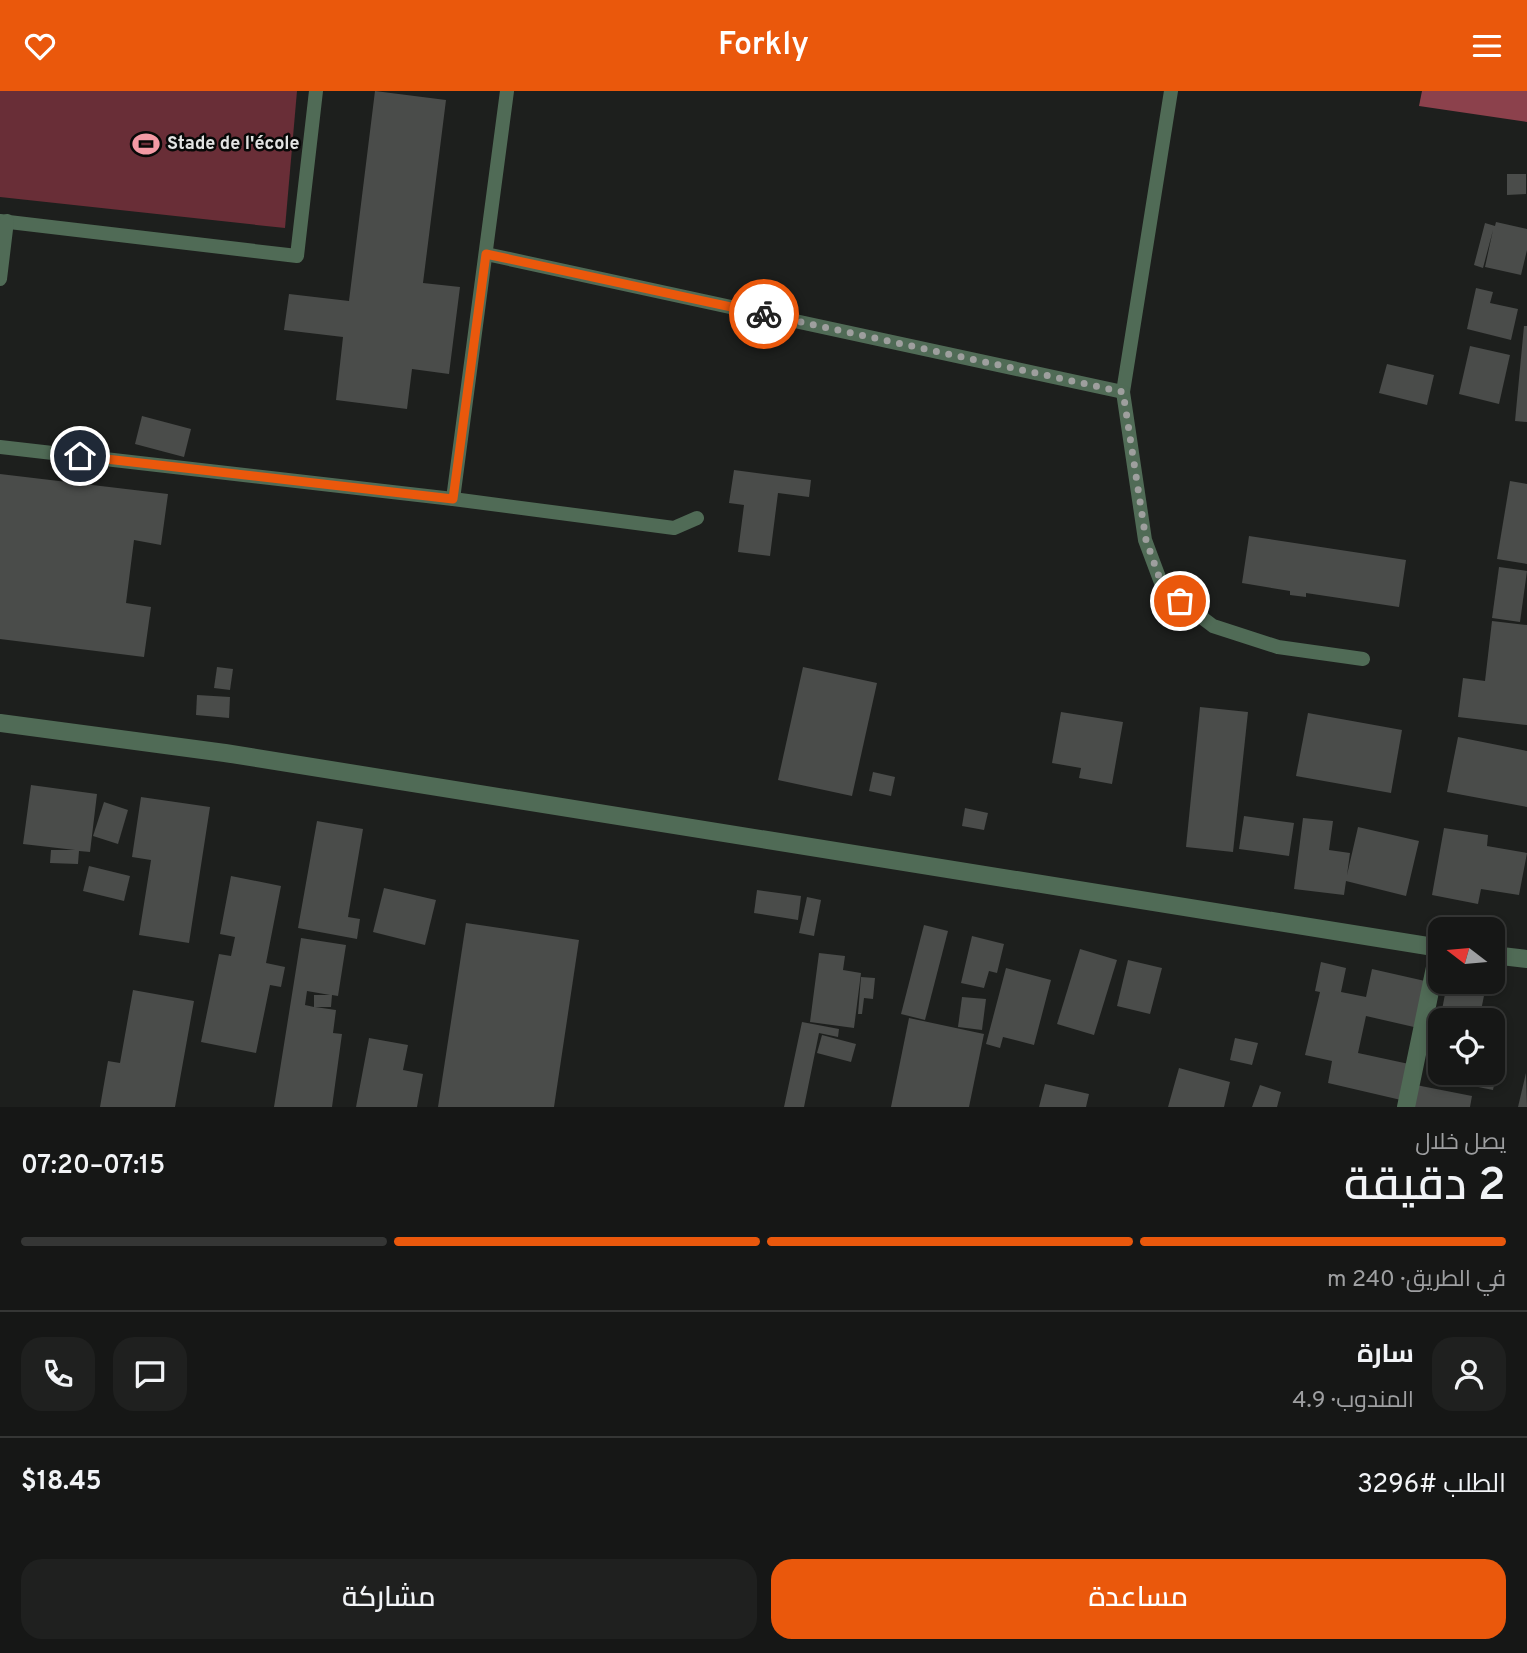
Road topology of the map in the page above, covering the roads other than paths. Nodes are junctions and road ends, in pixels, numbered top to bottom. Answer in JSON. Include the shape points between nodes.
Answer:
{"nodes":[{"id":1,"x":316,"y":91,"type":"edge"},
{"id":2,"x":507,"y":91,"type":"edge"},
{"id":3,"x":1171,"y":91,"type":"edge"},
{"id":4,"x":3,"y":221,"type":"edge"},
{"id":5,"x":486,"y":254,"type":"junction"},
{"id":6,"x":0,"y":279,"type":"edge"},
{"id":7,"x":1123,"y":392,"type":"junction"},
{"id":8,"x":0,"y":447,"type":"edge"},
{"id":9,"x":453,"y":499,"type":"junction"},
{"id":10,"x":697,"y":519,"type":"dead end"},
{"id":11,"x":1363,"y":659,"type":"dead end"},
{"id":12,"x":0,"y":723,"type":"edge"},
{"id":13,"x":1428,"y":946,"type":"edge"},
{"id":14,"x":1505,"y":956,"type":"edge"},
{"id":15,"x":1527,"y":959,"type":"edge"},
{"id":16,"x":1430,"y":994,"type":"edge"},
{"id":17,"x":1406,"y":1107,"type":"edge"}],
"edges":[{"from":1,"to":4,"type":"lane","via":[[297,256]]},
{"from":2,"to":5,"type":"lane"},
{"from":3,"to":7,"type":"lane"},
{"from":4,"to":6,"type":"lane"},
{"from":5,"to":7,"type":"lane"},
{"from":5,"to":9,"type":"lane"},
{"from":7,"to":11,"type":"lane","via":[[1146,540],[1163,588],[1213,627],[1278,647]]},
{"from":8,"to":9,"type":"lane"},
{"from":9,"to":10,"type":"lane","via":[[674,528]]},
{"from":12,"to":13,"type":"street","via":[[225,753]]},
{"from":14,"to":15,"type":"street"},
{"from":16,"to":17,"type":"street"}]}
